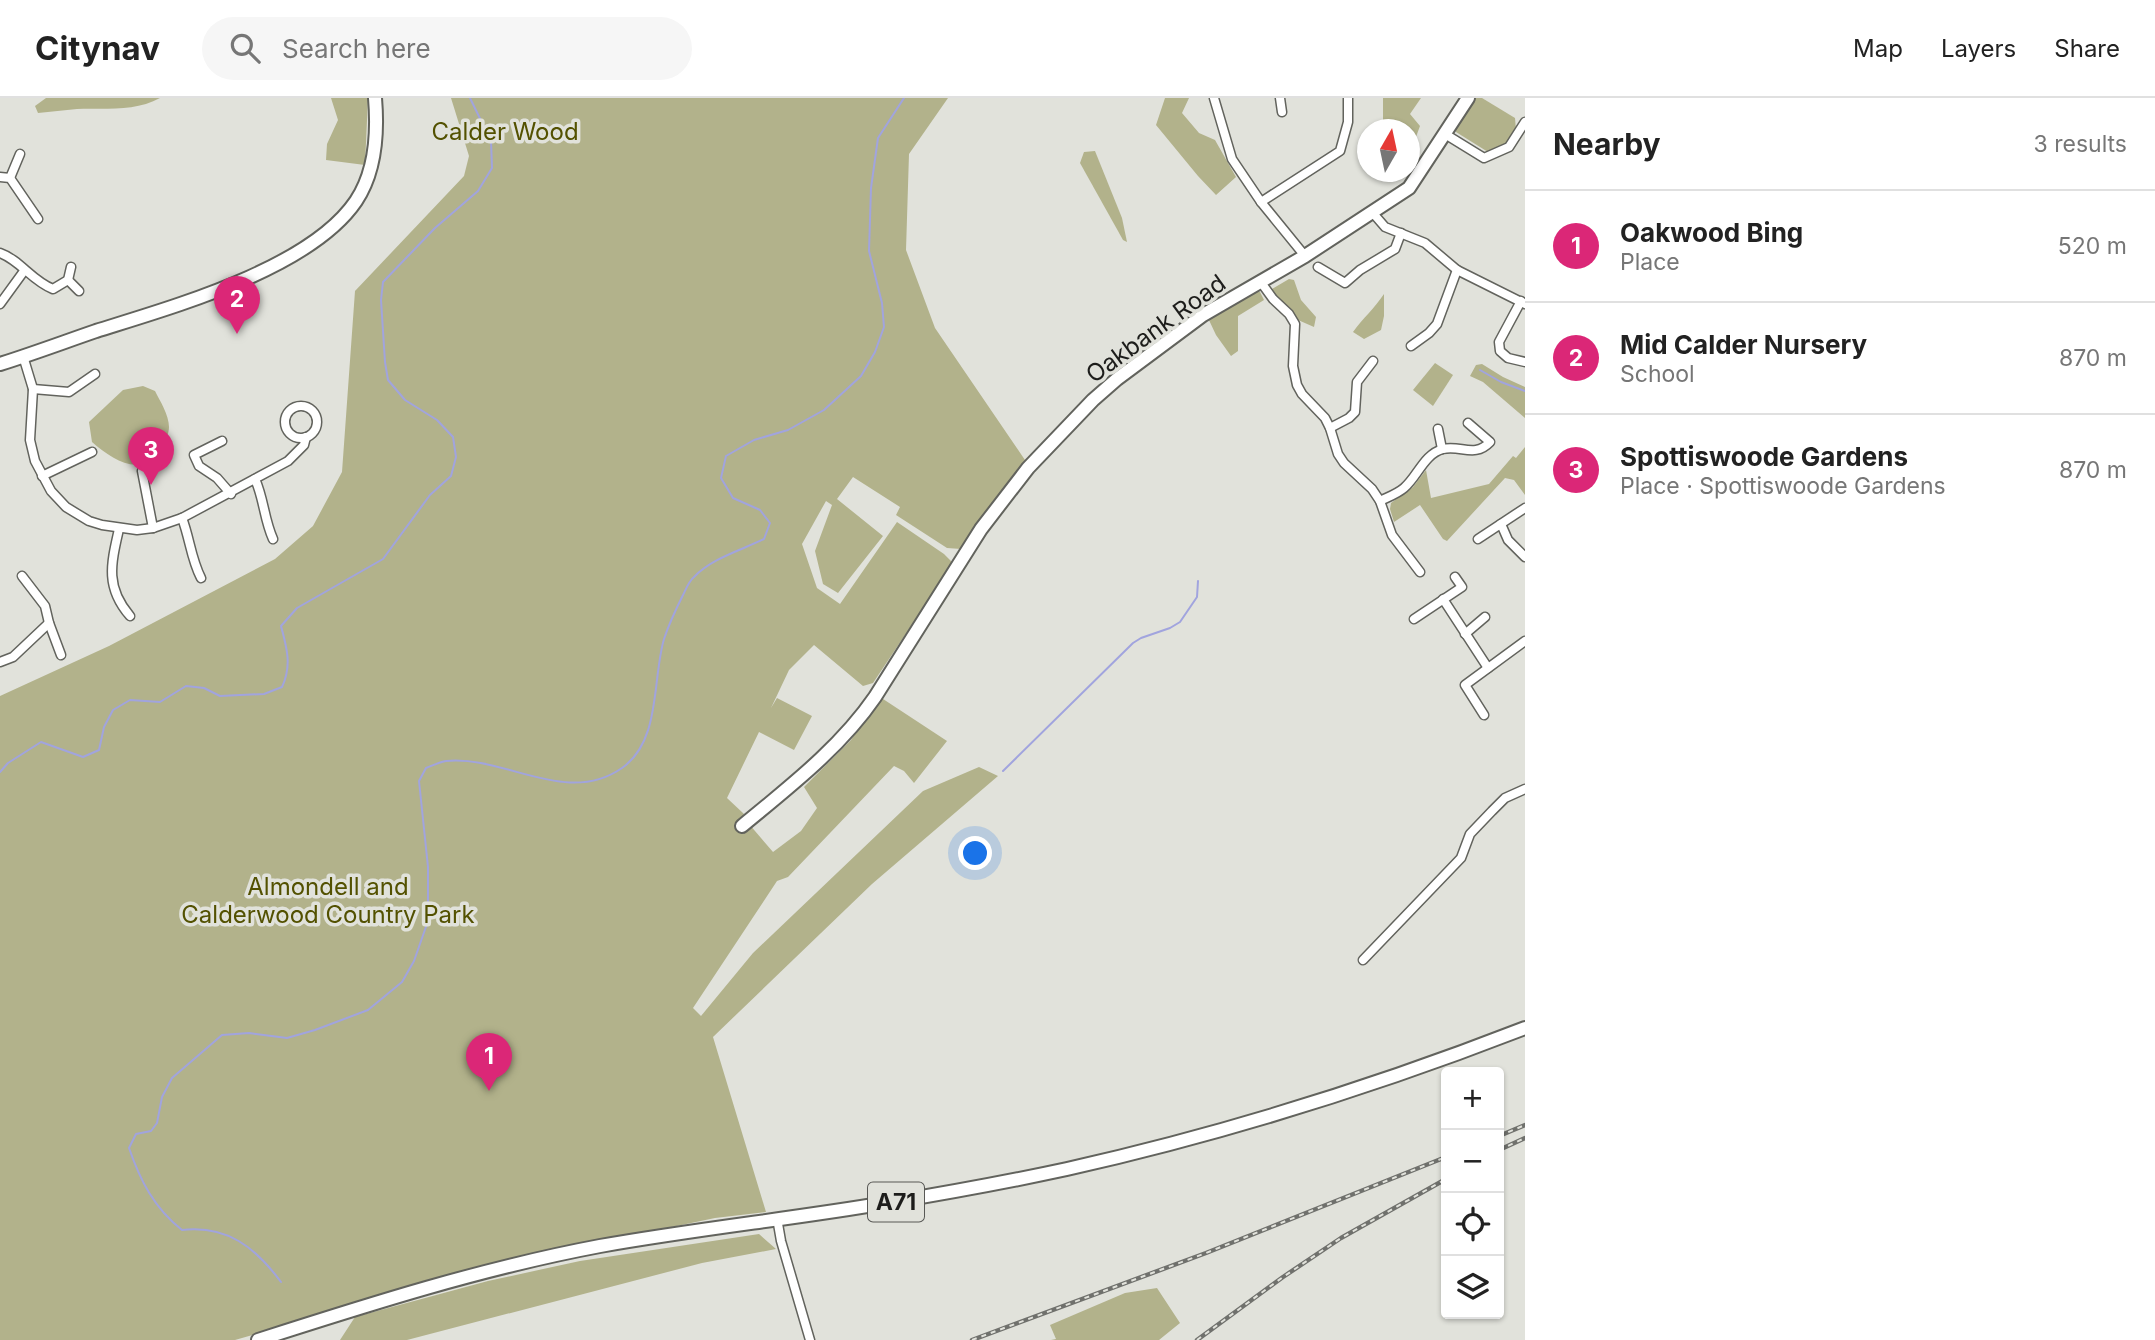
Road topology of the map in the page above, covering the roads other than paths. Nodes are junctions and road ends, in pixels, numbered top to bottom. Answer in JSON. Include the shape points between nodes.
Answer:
{"nodes":[{"id":1,"x":375,"y":98,"type":"edge"},
{"id":2,"x":1214,"y":98,"type":"edge"},
{"id":3,"x":1280,"y":98,"type":"edge"},
{"id":4,"x":1348,"y":98,"type":"edge"},
{"id":5,"x":1468,"y":98,"type":"edge"},
{"id":6,"x":1282,"y":112,"type":"dead end"},
{"id":7,"x":1525,"y":122,"type":"edge"},
{"id":8,"x":1445,"y":134,"type":"junction"},
{"id":9,"x":20,"y":154,"type":"dead end"},
{"id":10,"x":0,"y":177,"type":"edge"},
{"id":11,"x":10,"y":178,"type":"junction"},
{"id":12,"x":1261,"y":202,"type":"junction"},
{"id":13,"x":1371,"y":212,"type":"junction"},
{"id":14,"x":38,"y":219,"type":"dead end"},
{"id":15,"x":1401,"y":233,"type":"junction"},
{"id":16,"x":0,"y":253,"type":"edge"},
{"id":17,"x":1305,"y":256,"type":"junction"},
{"id":18,"x":71,"y":267,"type":"dead end"},
{"id":19,"x":1318,"y":267,"type":"dead end"},
{"id":20,"x":1457,"y":270,"type":"junction"},
{"id":21,"x":24,"y":271,"type":"junction"},
{"id":22,"x":68,"y":280,"type":"junction"},
{"id":23,"x":1260,"y":282,"type":"junction"},
{"id":24,"x":79,"y":291,"type":"dead end"},
{"id":25,"x":1523,"y":302,"type":"edge"},
{"id":26,"x":0,"y":304,"type":"edge"},
{"id":27,"x":1410,"y":346,"type":"dead end"},
{"id":28,"x":23,"y":356,"type":"junction"},
{"id":29,"x":1373,"y":361,"type":"dead end"},
{"id":30,"x":1525,"y":362,"type":"edge"},
{"id":31,"x":0,"y":364,"type":"edge"},
{"id":32,"x":95,"y":374,"type":"dead end"},
{"id":33,"x":33,"y":389,"type":"junction"},
{"id":34,"x":1468,"y":423,"type":"dead end"},
{"id":35,"x":1330,"y":428,"type":"junction"},
{"id":36,"x":1438,"y":429,"type":"dead end"},
{"id":37,"x":306,"y":437,"type":"dead end"},
{"id":38,"x":222,"y":441,"type":"dead end"},
{"id":39,"x":1442,"y":449,"type":"junction"},
{"id":40,"x":92,"y":452,"type":"dead end"},
{"id":41,"x":142,"y":471,"type":"dead end"},
{"id":42,"x":42,"y":476,"type":"junction"},
{"id":43,"x":255,"y":480,"type":"junction"},
{"id":44,"x":231,"y":494,"type":"junction"},
{"id":45,"x":1380,"y":501,"type":"junction"},
{"id":46,"x":1525,"y":508,"type":"edge"},
{"id":47,"x":181,"y":519,"type":"junction"},
{"id":48,"x":1501,"y":524,"type":"junction"},
{"id":49,"x":153,"y":528,"type":"junction"},
{"id":50,"x":118,"y":529,"type":"junction"},
{"id":51,"x":273,"y":533,"type":"dead end"},
{"id":52,"x":1478,"y":539,"type":"dead end"},
{"id":53,"x":1525,"y":557,"type":"edge"},
{"id":54,"x":1420,"y":572,"type":"dead end"},
{"id":55,"x":22,"y":576,"type":"dead end"},
{"id":56,"x":1455,"y":577,"type":"dead end"},
{"id":57,"x":201,"y":578,"type":"dead end"},
{"id":58,"x":1443,"y":599,"type":"junction"},
{"id":59,"x":130,"y":616,"type":"dead end"},
{"id":60,"x":1485,"y":617,"type":"dead end"},
{"id":61,"x":1414,"y":619,"type":"dead end"},
{"id":62,"x":49,"y":623,"type":"junction"},
{"id":63,"x":1465,"y":635,"type":"junction"},
{"id":64,"x":1525,"y":641,"type":"edge"},
{"id":65,"x":61,"y":655,"type":"dead end"},
{"id":66,"x":0,"y":662,"type":"edge"},
{"id":67,"x":1488,"y":668,"type":"junction"},
{"id":68,"x":1484,"y":715,"type":"dead end"},
{"id":69,"x":1525,"y":789,"type":"edge"},
{"id":70,"x":741,"y":825,"type":"dead end"},
{"id":71,"x":1363,"y":960,"type":"dead end"},
{"id":72,"x":1525,"y":1028,"type":"edge"},
{"id":73,"x":778,"y":1218,"type":"junction"},
{"id":74,"x":258,"y":1340,"type":"edge"},
{"id":75,"x":810,"y":1340,"type":"edge"}],
"edges":[{"from":1,"to":28,"type":"street","via":[[377,124],[367,180],[345,216],[329,230],[243,279]]},
{"from":2,"to":12,"type":"street","via":[[1232,159]]},
{"from":3,"to":6,"type":"street"},
{"from":4,"to":12,"type":"street","via":[[1348,122],[1339,151]]},
{"from":5,"to":8,"type":"street","name":"Oakbank Road"},
{"from":7,"to":8,"type":"street","via":[[1509,147],[1484,158]]},
{"from":8,"to":13,"type":"street","name":"Oakbank Road","via":[[1409,188]]},
{"from":9,"to":11,"type":"street"},
{"from":10,"to":11,"type":"street"},
{"from":11,"to":14,"type":"street"},
{"from":12,"to":17,"type":"street"},
{"from":13,"to":15,"type":"street","via":[[1385,227]]},
{"from":13,"to":17,"type":"street","name":"Oakbank Road"},
{"from":15,"to":19,"type":"street","via":[[1395,249],[1345,283]]},
{"from":15,"to":20,"type":"street","via":[[1425,243]]},
{"from":16,"to":21,"type":"street"},
{"from":17,"to":23,"type":"street","name":"Oakbank Road"},
{"from":18,"to":22,"type":"street"},
{"from":20,"to":25,"type":"street"},
{"from":20,"to":27,"type":"street","via":[[1437,324]]},
{"from":21,"to":22,"type":"street","via":[[53,289]]},
{"from":21,"to":26,"type":"street"},
{"from":22,"to":24,"type":"street"},
{"from":23,"to":35,"type":"street","via":[[1295,324],[1294,376],[1301,394]]},
{"from":23,"to":70,"type":"street","name":"Oakbank Road","via":[[1203,315],[1116,379],[1028,468],[981,529],[867,708],[810,769]]},
{"from":25,"to":30,"type":"street","via":[[1499,342],[1507,358]]},
{"from":28,"to":31,"type":"street"},
{"from":28,"to":33,"type":"street"},
{"from":29,"to":35,"type":"street","via":[[1357,382],[1355,412]]},
{"from":32,"to":33,"type":"street","via":[[69,391]]},
{"from":33,"to":42,"type":"street","via":[[30,440]]},
{"from":34,"to":39,"type":"street","via":[[1490,442],[1486,447],[1474,452]]},
{"from":35,"to":45,"type":"street","via":[[1344,463]]},
{"from":36,"to":39,"type":"street"},
{"from":37,"to":43,"type":"street","via":[[288,461]]},
{"from":38,"to":44,"type":"street","via":[[194,455],[199,466]]},
{"from":39,"to":45,"type":"street","via":[[1427,458],[1403,489]]},
{"from":40,"to":42,"type":"street"},
{"from":41,"to":49,"type":"street"},
{"from":42,"to":50,"type":"street","via":[[65,507],[89,521]]},
{"from":43,"to":44,"type":"street"},
{"from":43,"to":51,"type":"street","via":[[265,522]]},
{"from":44,"to":47,"type":"street"},
{"from":45,"to":54,"type":"street","via":[[1392,535]]},
{"from":46,"to":48,"type":"street"},
{"from":47,"to":49,"type":"street"},
{"from":47,"to":57,"type":"street"},
{"from":48,"to":52,"type":"street"},
{"from":48,"to":53,"type":"street","via":[[1508,540]]},
{"from":49,"to":50,"type":"street"},
{"from":50,"to":59,"type":"street","via":[[114,589]]},
{"from":55,"to":62,"type":"street","via":[[46,606]]},
{"from":56,"to":58,"type":"street","via":[[1462,587]]},
{"from":58,"to":61,"type":"street"},
{"from":58,"to":63,"type":"street"},
{"from":60,"to":63,"type":"street"},
{"from":62,"to":65,"type":"street"},
{"from":62,"to":66,"type":"street","via":[[13,657]]},
{"from":63,"to":67,"type":"street"},
{"from":64,"to":67,"type":"street"},
{"from":67,"to":68,"type":"street","via":[[1465,685]]},
{"from":69,"to":71,"type":"street","via":[[1504,798],[1470,834],[1461,858]]},
{"from":72,"to":73,"type":"street","number":"A71","via":[[1324,1100],[1144,1150],[966,1189]]},
{"from":73,"to":74,"type":"street","number":"A71","via":[[520,1263]]},
{"from":73,"to":75,"type":"street"}]}
